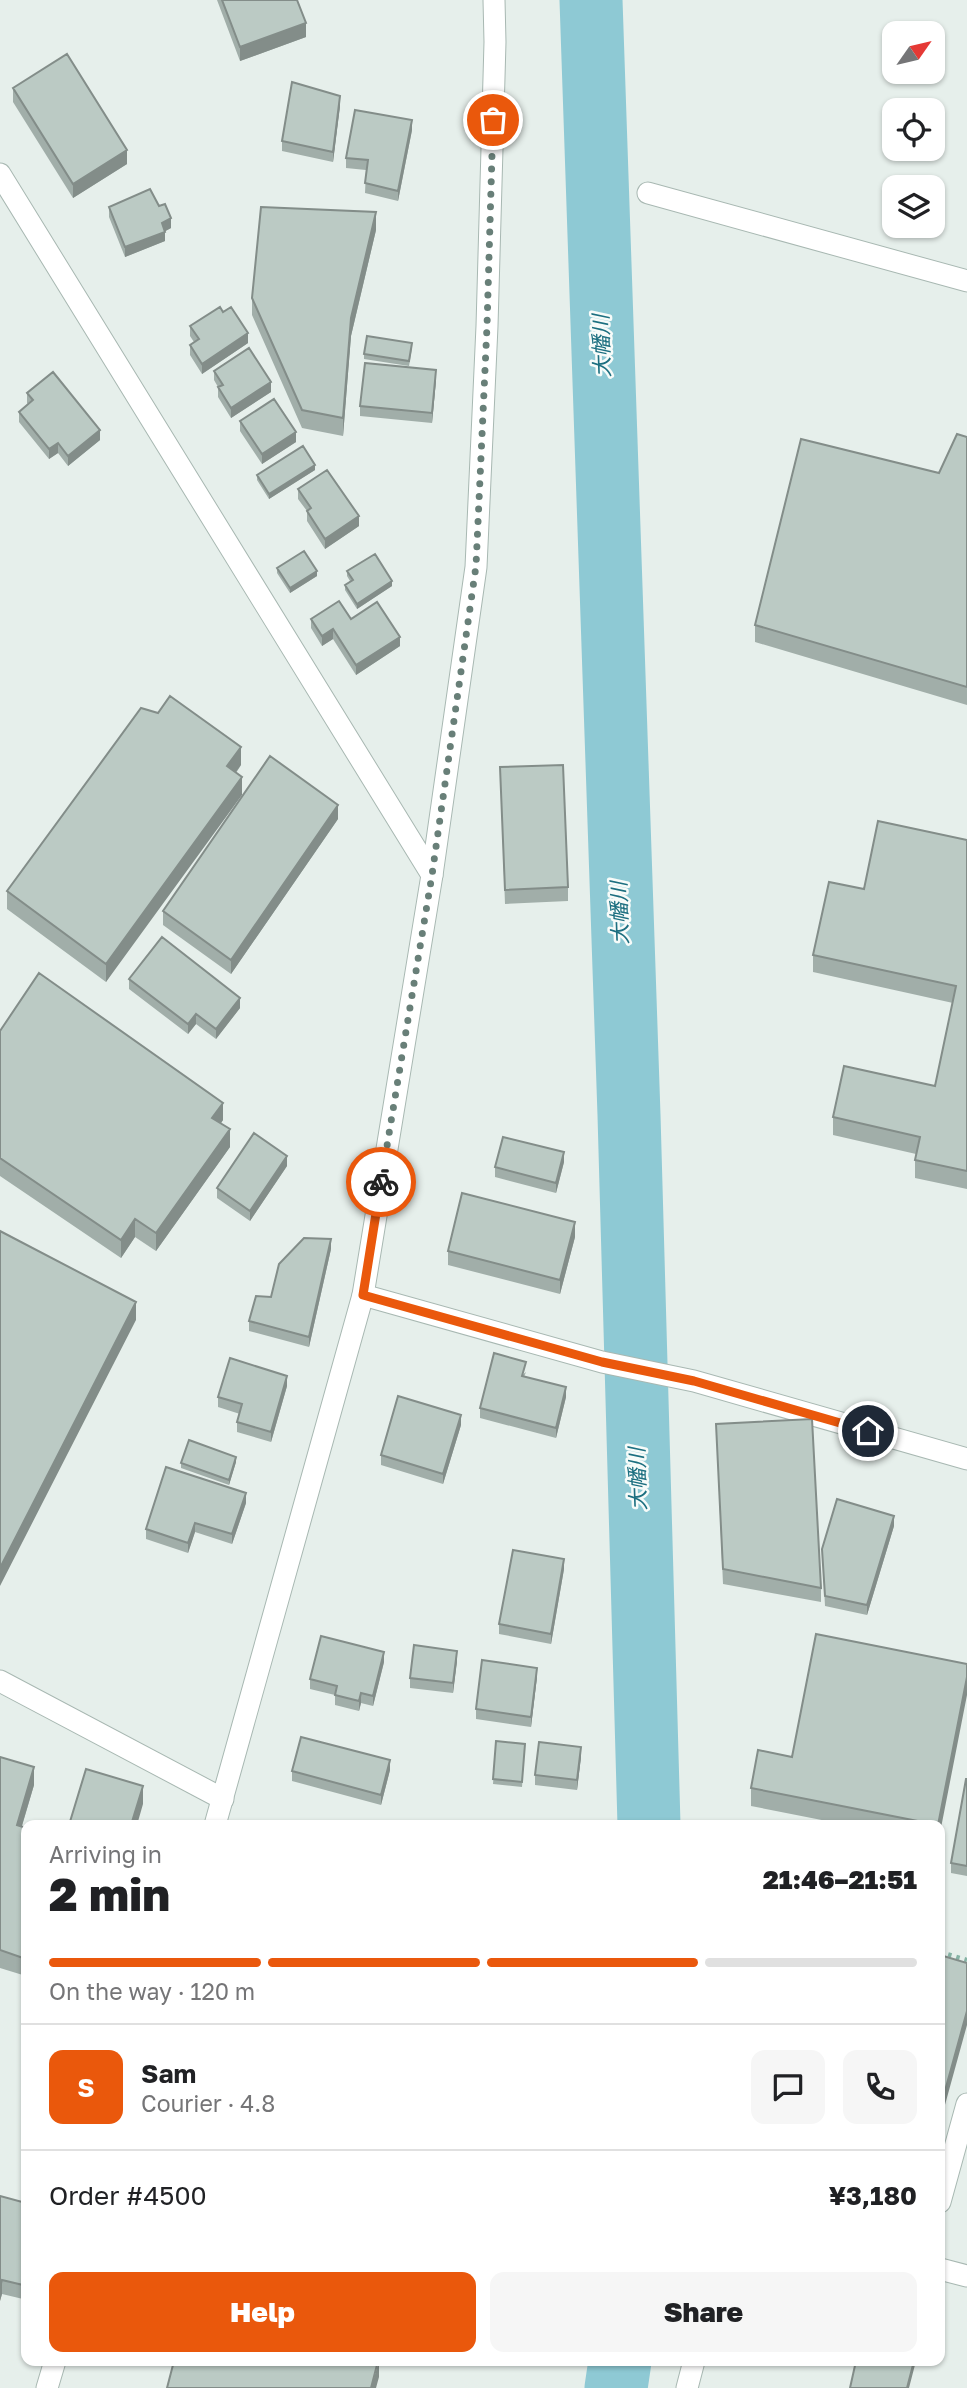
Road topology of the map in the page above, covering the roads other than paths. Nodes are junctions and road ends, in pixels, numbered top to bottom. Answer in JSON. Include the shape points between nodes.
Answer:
{"nodes":[{"id":1,"x":494,"y":0,"type":"edge"},
{"id":2,"x":0,"y":174,"type":"edge"},
{"id":3,"x":648,"y":193,"type":"dead end"},
{"id":4,"x":967,"y":281,"type":"edge"},
{"id":5,"x":432,"y":875,"type":"junction"},
{"id":6,"x":363,"y":1295,"type":"junction"},
{"id":7,"x":967,"y":1459,"type":"edge"},
{"id":8,"x":0,"y":1681,"type":"edge"},
{"id":9,"x":223,"y":1799,"type":"junction"},
{"id":10,"x":217,"y":1820,"type":"edge"},
{"id":11,"x":967,"y":2105,"type":"edge"},
{"id":12,"x":945,"y":2184,"type":"edge"},
{"id":13,"x":945,"y":2270,"type":"edge"},
{"id":14,"x":967,"y":2276,"type":"edge"},
{"id":15,"x":54,"y":2366,"type":"edge"},
{"id":16,"x":693,"y":2366,"type":"edge"},
{"id":17,"x":47,"y":2388,"type":"edge"},
{"id":18,"x":687,"y":2388,"type":"edge"}],
"edges":[{"from":1,"to":5,"type":"street","via":[[476,566]]},
{"from":2,"to":5,"type":"street"},
{"from":3,"to":4,"type":"street"},
{"from":5,"to":6,"type":"street"},
{"from":6,"to":7,"type":"street","via":[[602,1362],[694,1381]]},
{"from":6,"to":9,"type":"street"},
{"from":8,"to":9,"type":"street"},
{"from":9,"to":10,"type":"street"},
{"from":11,"to":12,"type":"street"},
{"from":13,"to":14,"type":"street"},
{"from":15,"to":17,"type":"street"},
{"from":16,"to":18,"type":"street"}]}
